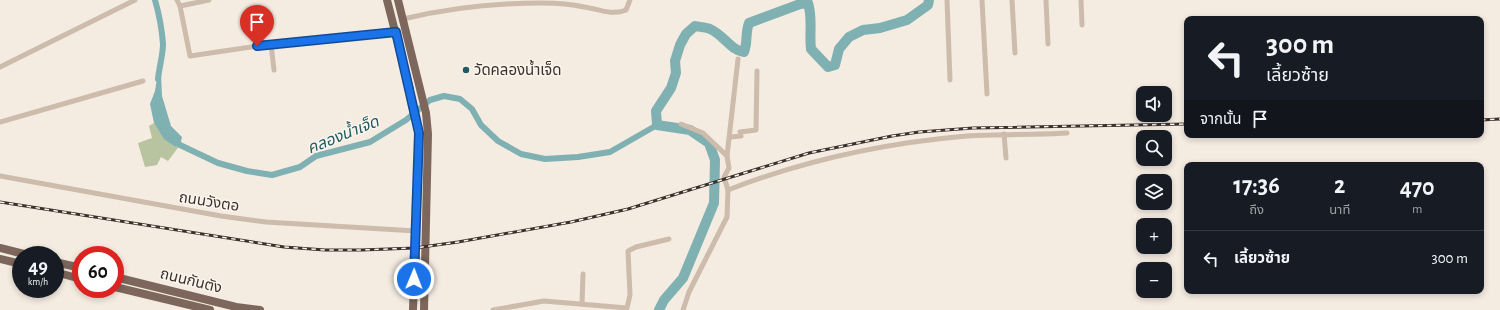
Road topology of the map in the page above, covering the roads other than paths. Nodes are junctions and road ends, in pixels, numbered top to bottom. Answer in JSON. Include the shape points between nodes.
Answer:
{"nodes":[{"id":1,"x":135,"y":0,"type":"edge"},
{"id":2,"x":177,"y":0,"type":"edge"},
{"id":3,"x":209,"y":0,"type":"edge"},
{"id":4,"x":387,"y":0,"type":"edge"},
{"id":5,"x":398,"y":0,"type":"edge"},
{"id":6,"x":583,"y":0,"type":"edge"},
{"id":7,"x":630,"y":0,"type":"edge"},
{"id":8,"x":947,"y":0,"type":"edge"},
{"id":9,"x":982,"y":0,"type":"edge"},
{"id":10,"x":1012,"y":0,"type":"edge"},
{"id":11,"x":1046,"y":0,"type":"edge"},
{"id":12,"x":1081,"y":0,"type":"edge"},
{"id":13,"x":490,"y":2,"type":"edge"},
{"id":14,"x":180,"y":6,"type":"junction"},
{"id":15,"x":583,"y":6,"type":"junction"},
{"id":16,"x":403,"y":19,"type":"junction"},
{"id":17,"x":1082,"y":25,"type":"dead end"},
{"id":18,"x":396,"y":32,"type":"junction"},
{"id":19,"x":271,"y":44,"type":"junction"},
{"id":20,"x":1048,"y":44,"type":"dead end"},
{"id":21,"x":1015,"y":53,"type":"dead end"},
{"id":22,"x":738,"y":59,"type":"dead end"},
{"id":23,"x":0,"y":67,"type":"edge"},
{"id":24,"x":274,"y":70,"type":"dead end"},
{"id":25,"x":757,"y":71,"type":"dead end"},
{"id":26,"x":950,"y":80,"type":"dead end"},
{"id":27,"x":143,"y":81,"type":"dead end"},
{"id":28,"x":987,"y":94,"type":"dead end"},
{"id":29,"x":0,"y":122,"type":"edge"},
{"id":30,"x":681,"y":124,"type":"dead end"},
{"id":31,"x":1067,"y":133,"type":"dead end"},
{"id":32,"x":1004,"y":134,"type":"junction"},
{"id":33,"x":730,"y":137,"type":"junction"},
{"id":34,"x":727,"y":156,"type":"junction"},
{"id":35,"x":1006,"y":158,"type":"dead end"},
{"id":36,"x":0,"y":176,"type":"edge"},
{"id":37,"x":728,"y":190,"type":"junction"},
{"id":38,"x":416,"y":231,"type":"junction"},
{"id":39,"x":669,"y":239,"type":"dead end"},
{"id":40,"x":0,"y":248,"type":"edge"},
{"id":41,"x":12,"y":251,"type":"edge"},
{"id":42,"x":0,"y":259,"type":"edge"},
{"id":43,"x":12,"y":262,"type":"edge"},
{"id":44,"x":583,"y":274,"type":"dead end"},
{"id":45,"x":124,"y":279,"type":"edge"},
{"id":46,"x":138,"y":283,"type":"junction"},
{"id":47,"x":124,"y":289,"type":"edge"},
{"id":48,"x":136,"y":292,"type":"junction"},
{"id":49,"x":582,"y":304,"type":"junction"},
{"id":50,"x":236,"y":309,"type":"edge"},
{"id":51,"x":210,"y":310,"type":"edge"},
{"id":52,"x":260,"y":310,"type":"edge"},
{"id":53,"x":414,"y":310,"type":"edge"},
{"id":54,"x":424,"y":310,"type":"edge"},
{"id":55,"x":493,"y":310,"type":"edge"},
{"id":56,"x":683,"y":310,"type":"edge"}],
"edges":[{"from":1,"to":23,"type":"street"},
{"from":2,"to":14,"type":"street"},
{"from":3,"to":14,"type":"street"},
{"from":4,"to":18,"type":"main road"},
{"from":5,"to":16,"type":"main road"},
{"from":6,"to":15,"type":"street"},
{"from":7,"to":15,"type":"street","via":[[626,10],[612,13]]},
{"from":8,"to":26,"type":"street"},
{"from":9,"to":28,"type":"street"},
{"from":10,"to":21,"type":"street"},
{"from":11,"to":20,"type":"street"},
{"from":12,"to":17,"type":"street"},
{"from":13,"to":15,"type":"street"},
{"from":13,"to":16,"type":"street"},
{"from":14,"to":19,"type":"street","via":[[190,56]]},
{"from":16,"to":54,"type":"main road","via":[[426,113],[428,134]]},
{"from":18,"to":19,"type":"street"},
{"from":18,"to":38,"type":"main road","via":[[419,133]]},
{"from":19,"to":24,"type":"street"},
{"from":22,"to":33,"type":"street"},
{"from":25,"to":33,"type":"street","via":[[756,130],[740,132],[741,136]]},
{"from":27,"to":29,"type":"street"},
{"from":30,"to":34,"type":"street","via":[[703,132]]},
{"from":31,"to":32,"type":"street"},
{"from":32,"to":35,"type":"street"},
{"from":32,"to":37,"type":"street","via":[[936,139],[860,150],[793,167]]},
{"from":33,"to":34,"type":"street"},
{"from":34,"to":37,"type":"street","via":[[729,168],[724,177]]},
{"from":36,"to":38,"type":"street","name":"ถนนวังตอ","via":[[266,222]]},
{"from":37,"to":56,"type":"street","via":[[726,217]]},
{"from":38,"to":53,"type":"main road"},
{"from":39,"to":49,"type":"street","via":[[628,251],[630,296],[626,308]]},
{"from":40,"to":41,"type":"main road"},
{"from":42,"to":43,"type":"main road"},
{"from":44,"to":49,"type":"street"},
{"from":45,"to":46,"type":"main road","name":"ถนนกันตัง"},
{"from":46,"to":48,"type":"main road"},
{"from":46,"to":50,"type":"main road","name":"ถนนกันตัง"},
{"from":47,"to":48,"type":"main road","name":"ถนนกันตัง"},
{"from":48,"to":51,"type":"main road","name":"ถนนกันตัง"},
{"from":49,"to":55,"type":"street","via":[[544,301]]},
{"from":50,"to":52,"type":"main road","name":"ถนนกันตัง"}]}
